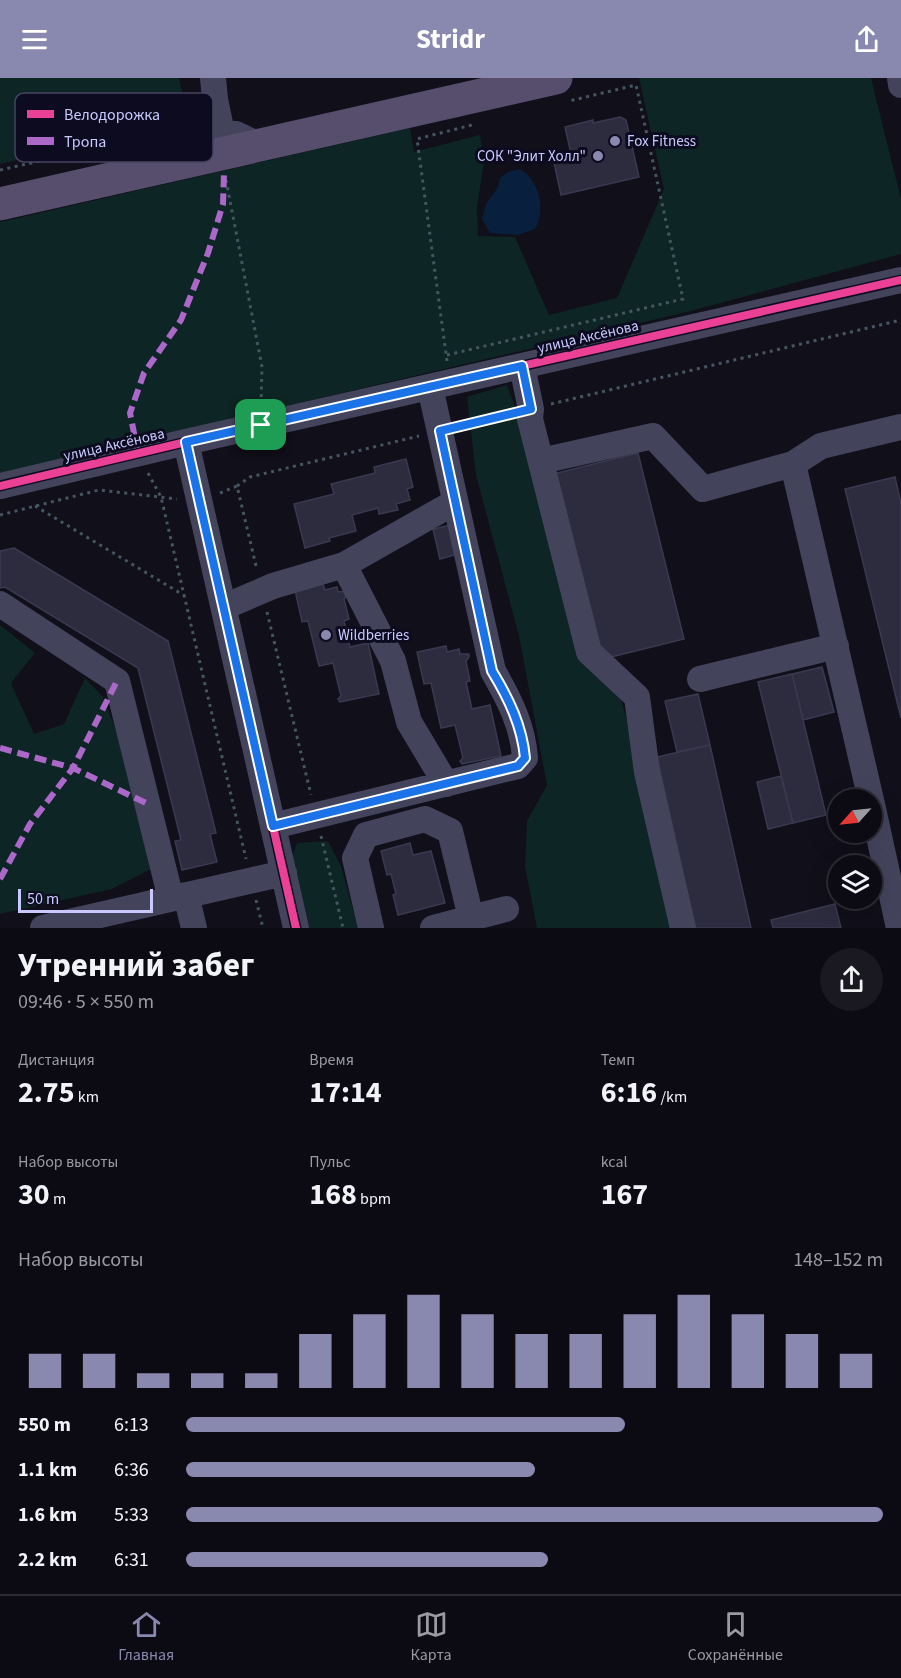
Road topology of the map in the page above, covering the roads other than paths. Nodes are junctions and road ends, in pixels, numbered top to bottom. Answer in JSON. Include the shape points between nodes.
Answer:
{"nodes":[{"id":1,"x":213,"y":78,"type":"edge"},
{"id":2,"x":900,"y":78,"type":"edge"},
{"id":3,"x":901,"y":85,"type":"edge"},
{"id":4,"x":561,"y":90,"type":"edge"},
{"id":5,"x":221,"y":143,"type":"junction"},
{"id":6,"x":213,"y":146,"type":"edge"},
{"id":7,"x":171,"y":162,"type":"edge"},
{"id":8,"x":0,"y":204,"type":"edge"},
{"id":9,"x":901,"y":280,"type":"edge"},
{"id":10,"x":522,"y":366,"type":"junction"},
{"id":11,"x":440,"y":384,"type":"junction"},
{"id":12,"x":901,"y":427,"type":"edge"},
{"id":13,"x":186,"y":442,"type":"junction"},
{"id":14,"x":541,"y":461,"type":"junction"},
{"id":15,"x":793,"y":464,"type":"junction"},
{"id":16,"x":0,"y":486,"type":"edge"},
{"id":17,"x":455,"y":502,"type":"junction"},
{"id":18,"x":344,"y":565,"type":"junction"},
{"id":19,"x":0,"y":604,"type":"edge"},
{"id":20,"x":224,"y":607,"type":"junction"},
{"id":21,"x":836,"y":646,"type":"junction"},
{"id":22,"x":700,"y":679,"type":"dead end"},
{"id":23,"x":446,"y":784,"type":"junction"},
{"id":24,"x":868,"y":789,"type":"edge"},
{"id":25,"x":273,"y":826,"type":"junction"},
{"id":26,"x":880,"y":843,"type":"edge"},
{"id":27,"x":284,"y":873,"type":"junction"},
{"id":28,"x":178,"y":897,"type":"junction"},
{"id":29,"x":506,"y":909,"type":"dead end"},
{"id":30,"x":468,"y":923,"type":"edge"},
{"id":31,"x":43,"y":928,"type":"edge"},
{"id":32,"x":194,"y":928,"type":"edge"},
{"id":33,"x":296,"y":928,"type":"edge"},
{"id":34,"x":371,"y":928,"type":"edge"},
{"id":35,"x":433,"y":928,"type":"edge"},
{"id":36,"x":683,"y":928,"type":"edge"},
{"id":37,"x":899,"y":928,"type":"edge"}],
"edges":[{"from":1,"to":5,"type":"street"},
{"from":2,"to":3,"type":"street"},
{"from":4,"to":5,"type":"main road","via":[[259,145]]},
{"from":5,"to":6,"type":"main road"},
{"from":7,"to":8,"type":"main road"},
{"from":9,"to":10,"type":"street","name":"улица Аксёнова"},
{"from":10,"to":11,"type":"street","name":"улица Аксёнова"},
{"from":10,"to":14,"type":"street"},
{"from":11,"to":13,"type":"street","name":"улица Аксёнова"},
{"from":11,"to":17,"type":"street","via":[[440,431]]},
{"from":12,"to":15,"type":"street","via":[[821,446]]},
{"from":13,"to":16,"type":"street","name":"улица Аксёнова"},
{"from":13,"to":20,"type":"street"},
{"from":14,"to":15,"type":"street","via":[[653,436],[704,489]]},
{"from":14,"to":36,"type":"street","via":[[589,652],[637,697],[647,772]]},
{"from":15,"to":21,"type":"street"},
{"from":17,"to":18,"type":"street"},
{"from":17,"to":23,"type":"street","via":[[492,671],[511,704],[524,739],[525,758],[518,766]]},
{"from":18,"to":20,"type":"street","via":[[273,586]]},
{"from":18,"to":23,"type":"street","via":[[393,661],[409,722]]},
{"from":19,"to":28,"type":"street","via":[[117,681]]},
{"from":20,"to":25,"type":"street"},
{"from":21,"to":22,"type":"street"},
{"from":21,"to":24,"type":"street"},
{"from":23,"to":25,"type":"street"},
{"from":25,"to":27,"type":"street"},
{"from":26,"to":37,"type":"street"},
{"from":27,"to":28,"type":"street"},
{"from":27,"to":33,"type":"street"},
{"from":28,"to":31,"type":"street"},
{"from":28,"to":32,"type":"street"},
{"from":29,"to":30,"type":"street"},
{"from":30,"to":34,"type":"street","via":[[450,831],[425,819],[366,835],[356,858]]},
{"from":30,"to":35,"type":"street"}]}
